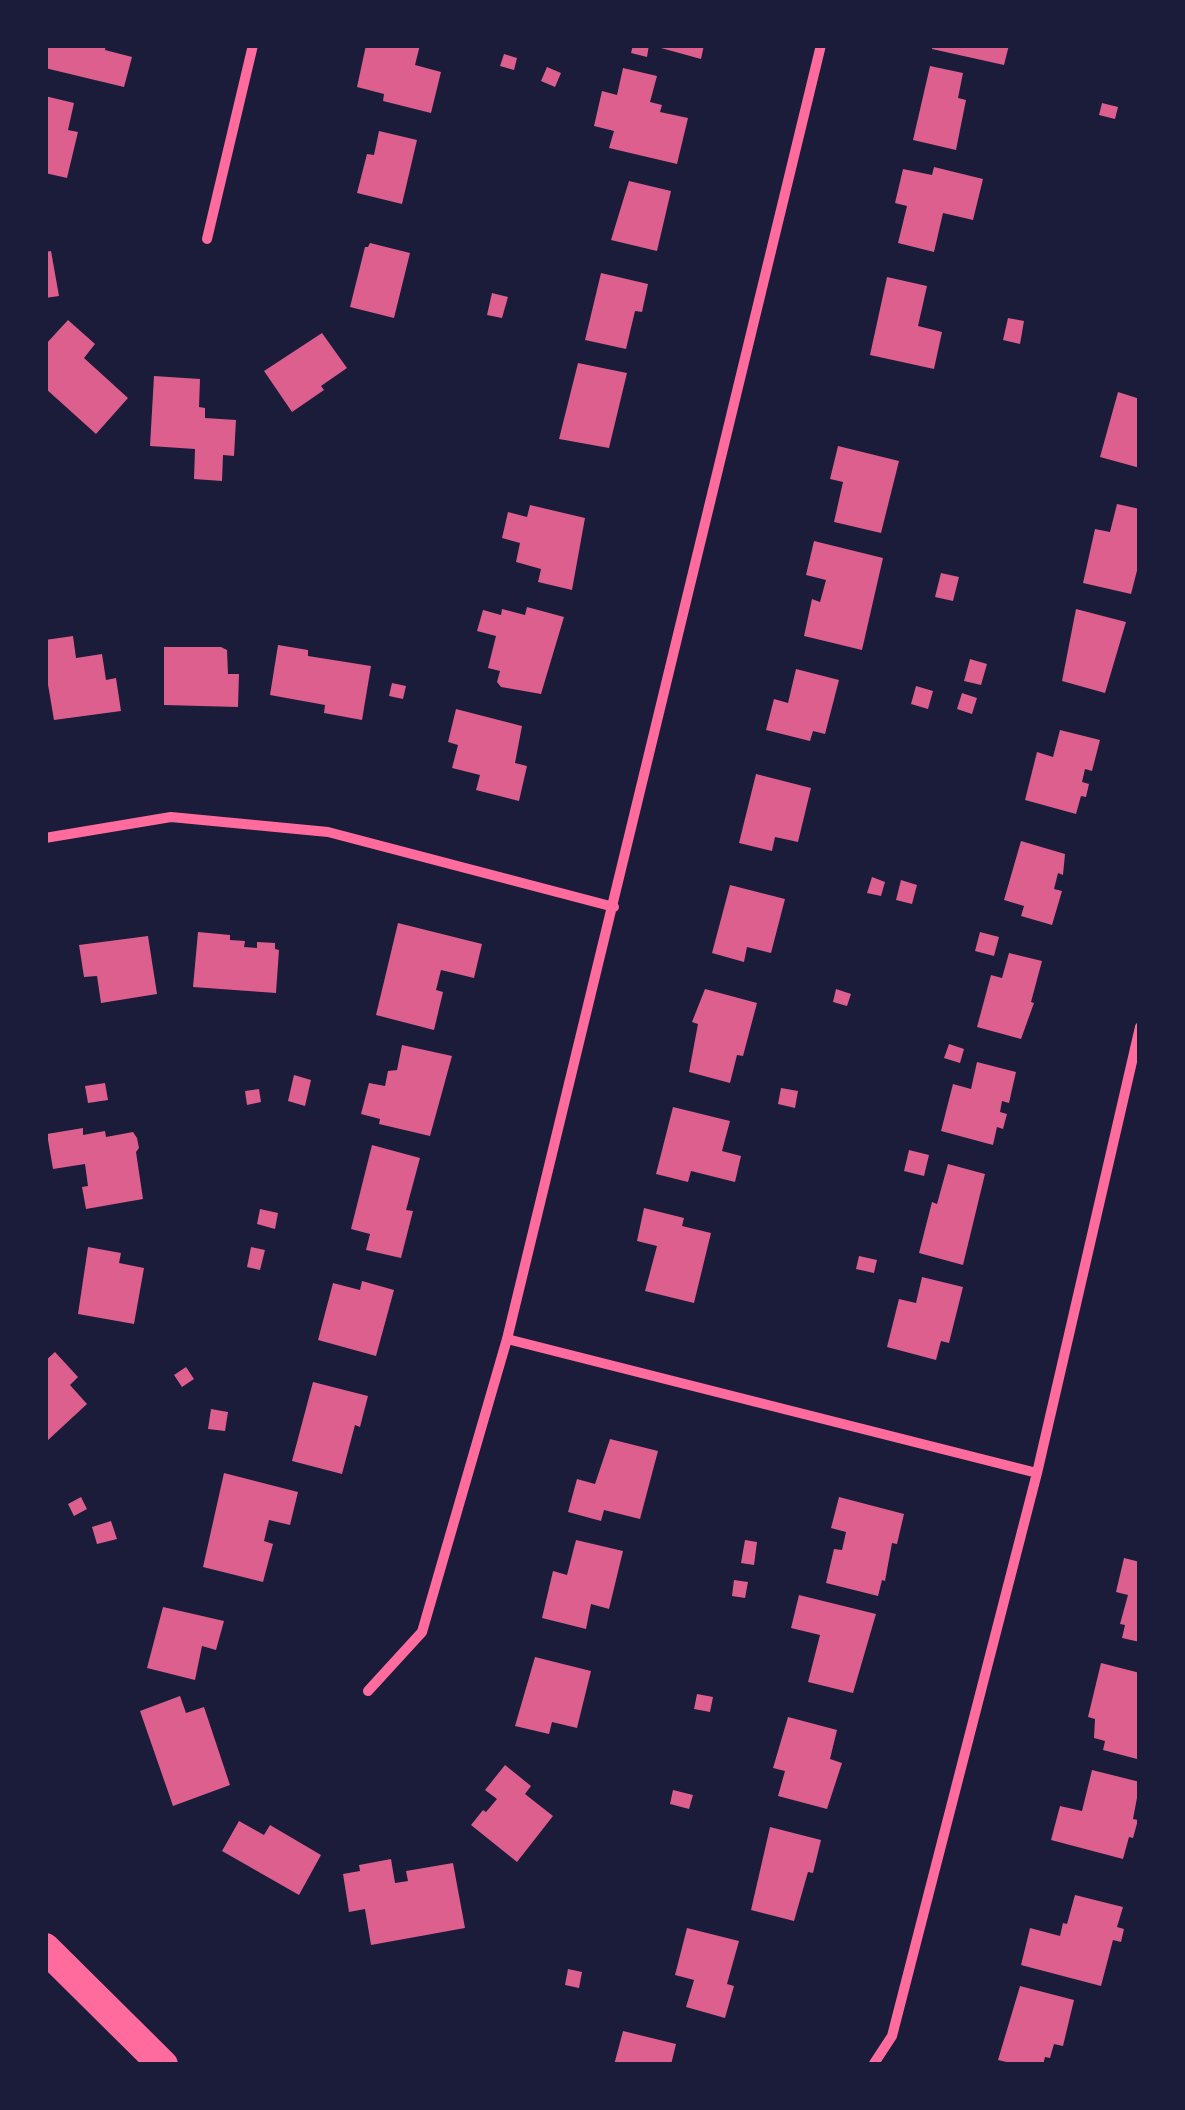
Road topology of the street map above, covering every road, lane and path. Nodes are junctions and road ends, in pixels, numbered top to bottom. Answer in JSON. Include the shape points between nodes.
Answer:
{"nodes":[{"id":1,"x":253,"y":45,"type":"edge"},
{"id":2,"x":821,"y":45,"type":"edge"},
{"id":3,"x":208,"y":239,"type":"dead end"},
{"id":4,"x":45,"y":838,"type":"edge"},
{"id":5,"x":614,"y":907,"type":"junction"},
{"id":6,"x":1140,"y":1027,"type":"edge"},
{"id":7,"x":507,"y":1339,"type":"junction"},
{"id":8,"x":1037,"y":1473,"type":"junction"},
{"id":9,"x":368,"y":1691,"type":"dead end"},
{"id":10,"x":45,"y":1948,"type":"edge"},
{"id":11,"x":163,"y":2065,"type":"edge"},
{"id":12,"x":873,"y":2065,"type":"edge"}],
"edges":[{"from":1,"to":3,"type":"street"},
{"from":2,"to":5,"type":"street"},
{"from":4,"to":5,"type":"street","via":[[172,817],[328,832]]},
{"from":5,"to":7,"type":"street"},
{"from":6,"to":8,"type":"street"},
{"from":7,"to":8,"type":"street"},
{"from":7,"to":9,"type":"street","via":[[422,1632]]},
{"from":8,"to":12,"type":"street","via":[[892,2036]]},
{"from":10,"to":11,"type":"highway"}]}
